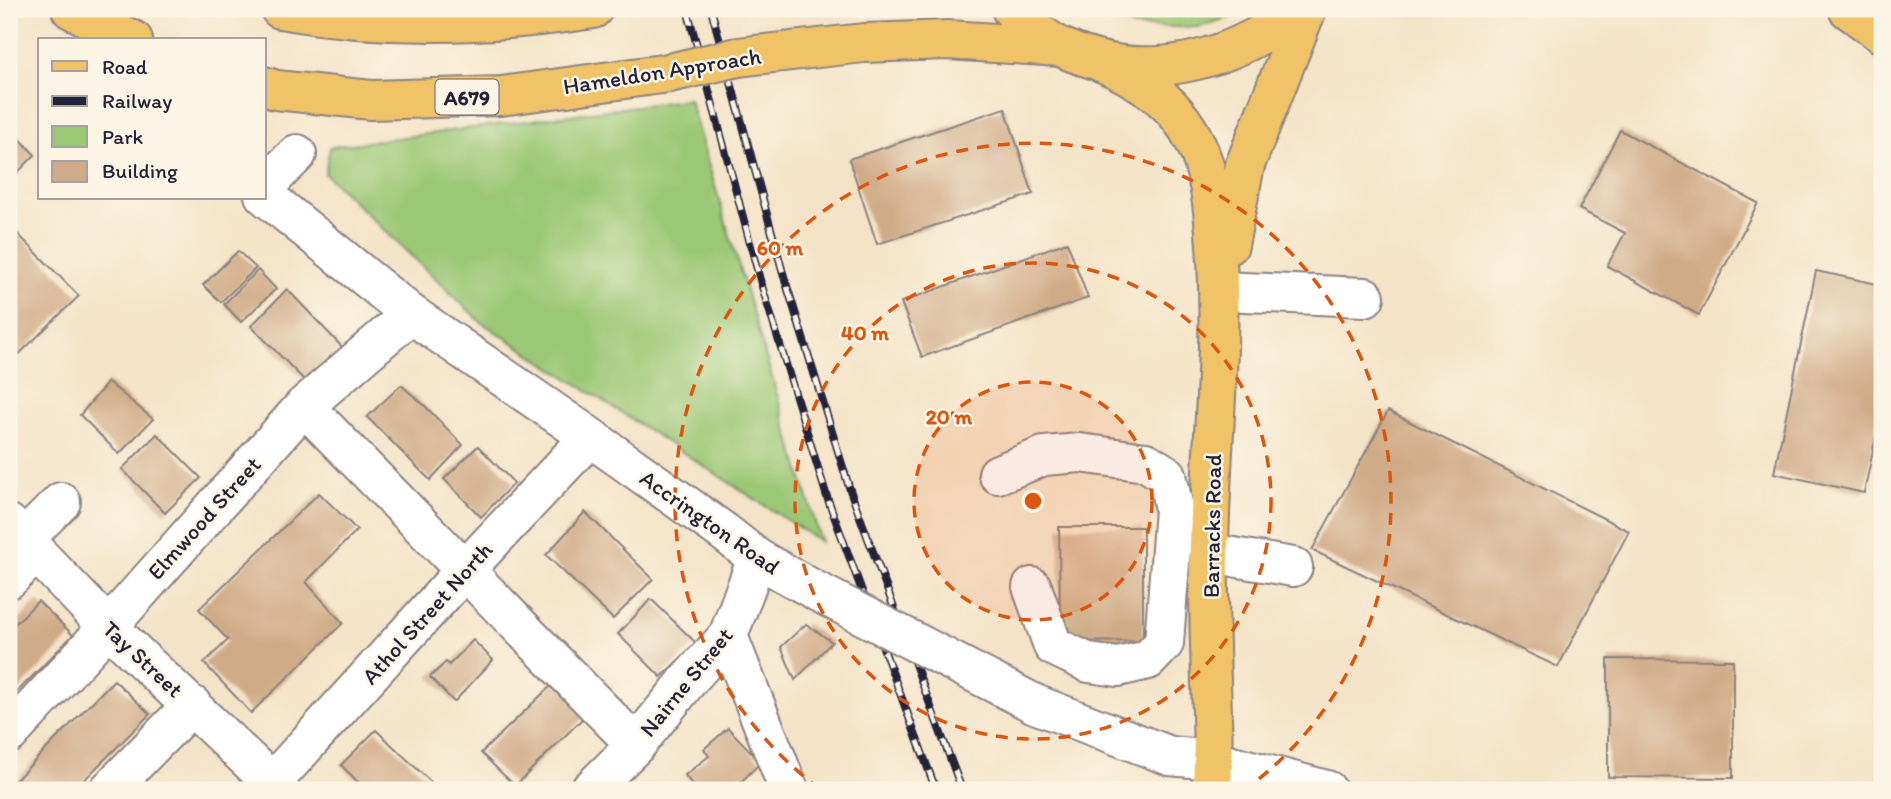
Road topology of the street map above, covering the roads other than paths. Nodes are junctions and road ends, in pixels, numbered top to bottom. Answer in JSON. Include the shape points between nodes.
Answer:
{"nodes":[{"id":1,"x":71,"y":9,"type":"edge"},
{"id":2,"x":284,"y":9,"type":"edge"},
{"id":3,"x":593,"y":9,"type":"edge"},
{"id":4,"x":1011,"y":9,"type":"edge"},
{"id":5,"x":1300,"y":9,"type":"edge"},
{"id":6,"x":1307,"y":9,"type":"edge"},
{"id":7,"x":1849,"y":9,"type":"edge"},
{"id":8,"x":1882,"y":34,"type":"edge"},
{"id":9,"x":129,"y":38,"type":"edge"},
{"id":10,"x":1061,"y":47,"type":"junction"},
{"id":11,"x":1101,"y":61,"type":"junction"},
{"id":12,"x":266,"y":87,"type":"edge"},
{"id":13,"x":297,"y":154,"type":"dead end"},
{"id":14,"x":266,"y":185,"type":"edge"},
{"id":15,"x":266,"y":197,"type":"edge"},
{"id":16,"x":1220,"y":291,"type":"junction"},
{"id":17,"x":1365,"y":297,"type":"dead end"},
{"id":18,"x":411,"y":314,"type":"junction"},
{"id":19,"x":304,"y":406,"type":"junction"},
{"id":20,"x":590,"y":437,"type":"junction"},
{"id":21,"x":998,"y":474,"type":"dead end"},
{"id":22,"x":61,"y":502,"type":"dead end"},
{"id":23,"x":23,"y":538,"type":"edge"},
{"id":24,"x":1209,"y":553,"type":"junction"},
{"id":25,"x":757,"y":558,"type":"junction"},
{"id":26,"x":1293,"y":567,"type":"dead end"},
{"id":27,"x":465,"y":570,"type":"junction"},
{"id":28,"x":9,"y":579,"type":"edge"},
{"id":29,"x":1032,"y":587,"type":"dead end"},
{"id":30,"x":108,"y":626,"type":"junction"},
{"id":31,"x":728,"y":636,"type":"junction"},
{"id":32,"x":192,"y":705,"type":"junction"},
{"id":33,"x":9,"y":734,"type":"edge"},
{"id":34,"x":636,"y":746,"type":"junction"},
{"id":35,"x":1213,"y":775,"type":"edge"},
{"id":36,"x":273,"y":788,"type":"edge"},
{"id":37,"x":109,"y":790,"type":"edge"},
{"id":38,"x":590,"y":790,"type":"edge"},
{"id":39,"x":789,"y":790,"type":"edge"},
{"id":40,"x":1327,"y":790,"type":"edge"}],
"edges":[{"from":1,"to":9,"type":"main road"},
{"from":2,"to":3,"type":"main road","via":[[421,21],[508,19]]},
{"from":4,"to":10,"type":"main road"},
{"from":5,"to":11,"type":"main road","via":[[1240,47],[1198,61],[1160,65]]},
{"from":6,"to":16,"type":"main road","name":"Barracks Road","via":[[1245,165]]},
{"from":7,"to":8,"type":"main road"},
{"from":10,"to":11,"type":"main road"},
{"from":10,"to":12,"type":"main road","name":"Hameldon Approach","number":"A679","bridge":true,"via":[[947,40],[864,43],[738,57],[669,73],[501,96],[371,100]]},
{"from":11,"to":16,"type":"main road","name":"Barracks Road","via":[[1159,94],[1177,113],[1203,160],[1212,196]]},
{"from":13,"to":14,"type":"street"},
{"from":15,"to":18,"type":"street","name":"Accrington Road"},
{"from":16,"to":17,"type":"street"},
{"from":16,"to":24,"type":"main road","name":"Barracks Road"},
{"from":18,"to":19,"type":"street","name":"Elmwood Street"},
{"from":18,"to":20,"type":"street","name":"Accrington Road"},
{"from":19,"to":27,"type":"street"},
{"from":19,"to":30,"type":"street","name":"Elmwood Street"},
{"from":20,"to":25,"type":"street","name":"Accrington Road"},
{"from":20,"to":27,"type":"street","name":"Athol Street North"},
{"from":21,"to":29,"type":"street","via":[[1044,456],[1080,453],[1146,462],[1167,475],[1174,509],[1164,643],[1148,660],[1109,666],[1089,663],[1053,646]]},
{"from":22,"to":23,"type":"street"},
{"from":23,"to":28,"type":"street"},
{"from":23,"to":30,"type":"street","name":"Tay Street"},
{"from":24,"to":26,"type":"street"},
{"from":24,"to":35,"type":"main road","name":"Barracks Road"},
{"from":25,"to":31,"type":"street","name":"Nairne Street"},
{"from":25,"to":35,"type":"street","name":"Accrington Road","bridge":true,"via":[[1035,704]]},
{"from":27,"to":34,"type":"street"},
{"from":27,"to":36,"type":"street","name":"Athol Street North"},
{"from":30,"to":32,"type":"street","name":"Tay Street"},
{"from":30,"to":33,"type":"street","name":"Elmwood Street"},
{"from":31,"to":34,"type":"street","name":"Nairne Street"},
{"from":31,"to":39,"type":"street"},
{"from":32,"to":36,"type":"street","name":"Tay Street"},
{"from":32,"to":37,"type":"street"},
{"from":34,"to":38,"type":"street","name":"Nairne Street"},
{"from":35,"to":40,"type":"street","name":"Accrington Road"}]}
